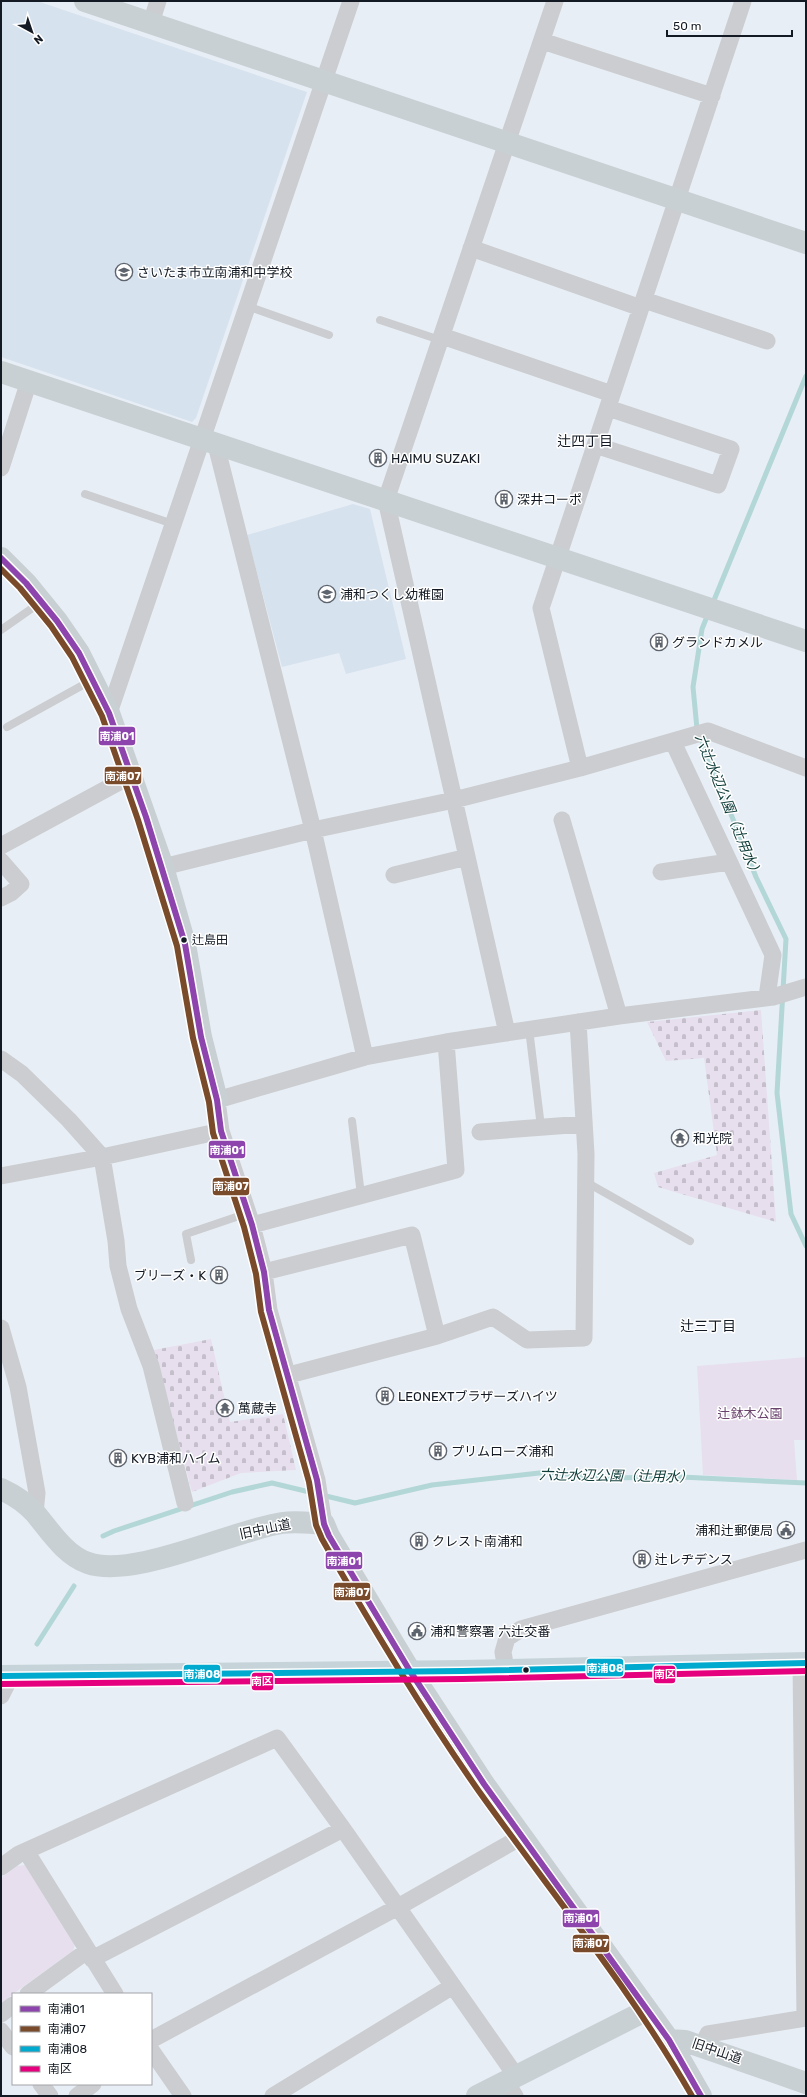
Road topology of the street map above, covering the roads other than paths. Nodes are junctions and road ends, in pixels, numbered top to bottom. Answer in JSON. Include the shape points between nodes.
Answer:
{"nodes":[{"id":1,"x":85,"y":1,"type":"edge"},
{"id":2,"x":158,"y":1,"type":"edge"},
{"id":3,"x":351,"y":1,"type":"edge"},
{"id":4,"x":555,"y":1,"type":"edge"},
{"id":5,"x":743,"y":1,"type":"edge"},
{"id":6,"x":151,"y":23,"type":"junction"},
{"id":7,"x":542,"y":40,"type":"junction"},
{"id":8,"x":324,"y":81,"type":"junction"},
{"id":9,"x":712,"y":96,"type":"junction"},
{"id":10,"x":507,"y":143,"type":"junction"},
{"id":11,"x":677,"y":200,"type":"junction"},
{"id":12,"x":806,"y":242,"type":"edge"},
{"id":13,"x":471,"y":248,"type":"junction"},
{"id":14,"x":642,"y":304,"type":"junction"},
{"id":15,"x":247,"y":306,"type":"junction"},
{"id":16,"x":380,"y":320,"type":"dead end"},
{"id":17,"x":329,"y":335,"type":"dead end"},
{"id":18,"x":441,"y":338,"type":"junction"},
{"id":19,"x":767,"y":341,"type":"dead end"},
{"id":20,"x":1,"y":372,"type":"edge"},
{"id":21,"x":29,"y":381,"type":"junction"},
{"id":22,"x":610,"y":401,"type":"junction"},
{"id":23,"x":209,"y":443,"type":"junction"},
{"id":24,"x":596,"y":445,"type":"junction"},
{"id":25,"x":1,"y":468,"type":"edge"},
{"id":26,"x":85,"y":494,"type":"dead end"},
{"id":27,"x":386,"y":500,"type":"junction"},
{"id":28,"x":173,"y":524,"type":"junction"},
{"id":29,"x":559,"y":557,"type":"junction"},
{"id":30,"x":1,"y":558,"type":"edge"},
{"id":31,"x":42,"y":601,"type":"junction"},
{"id":32,"x":1,"y":630,"type":"edge"},
{"id":33,"x":806,"y":641,"type":"edge"},
{"id":34,"x":93,"y":679,"type":"junction"},
{"id":35,"x":109,"y":713,"type":"junction"},
{"id":36,"x":7,"y":727,"type":"dead end"},
{"id":37,"x":672,"y":742,"type":"junction"},
{"id":38,"x":580,"y":768,"type":"junction"},
{"id":39,"x":806,"y":768,"type":"edge"},
{"id":40,"x":132,"y":776,"type":"junction"},
{"id":41,"x":454,"y":800,"type":"junction"},
{"id":42,"x":562,"y":820,"type":"dead end"},
{"id":43,"x":313,"y":830,"type":"junction"},
{"id":44,"x":1,"y":846,"type":"edge"},
{"id":45,"x":467,"y":857,"type":"junction"},
{"id":46,"x":1,"y":861,"type":"edge"},
{"id":47,"x":729,"y":862,"type":"junction"},
{"id":48,"x":163,"y":867,"type":"junction"},
{"id":49,"x":661,"y":872,"type":"dead end"},
{"id":50,"x":394,"y":875,"type":"dead end"},
{"id":51,"x":1,"y":898,"type":"edge"},
{"id":52,"x":806,"y":987,"type":"edge"},
{"id":53,"x":767,"y":997,"type":"junction"},
{"id":54,"x":619,"y":1016,"type":"junction"},
{"id":55,"x":578,"y":1022,"type":"junction"},
{"id":56,"x":529,"y":1030,"type":"junction"},
{"id":57,"x":507,"y":1033,"type":"junction"},
{"id":58,"x":446,"y":1042,"type":"junction"},
{"id":59,"x":365,"y":1057,"type":"junction"},
{"id":60,"x":4,"y":1067,"type":"edge"},
{"id":61,"x":217,"y":1100,"type":"junction"},
{"id":62,"x":352,"y":1121,"type":"dead end"},
{"id":63,"x":584,"y":1124,"type":"junction"},
{"id":64,"x":541,"y":1127,"type":"junction"},
{"id":65,"x":221,"y":1131,"type":"junction"},
{"id":66,"x":480,"y":1132,"type":"dead end"},
{"id":67,"x":102,"y":1157,"type":"junction"},
{"id":68,"x":1,"y":1176,"type":"edge"},
{"id":69,"x":586,"y":1182,"type":"junction"},
{"id":70,"x":361,"y":1196,"type":"junction"},
{"id":71,"x":250,"y":1219,"type":"junction"},
{"id":72,"x":690,"y":1241,"type":"dead end"},
{"id":73,"x":191,"y":1260,"type":"dead end"},
{"id":74,"x":264,"y":1272,"type":"junction"},
{"id":75,"x":1,"y":1328,"type":"edge"},
{"id":76,"x":437,"y":1336,"type":"junction"},
{"id":77,"x":5,"y":1352,"type":"edge"},
{"id":78,"x":289,"y":1374,"type":"junction"},
{"id":79,"x":1,"y":1489,"type":"edge"},
{"id":80,"x":185,"y":1503,"type":"dead end"},
{"id":81,"x":35,"y":1513,"type":"junction"},
{"id":82,"x":324,"y":1524,"type":"junction"},
{"id":83,"x":806,"y":1550,"type":"edge"},
{"id":84,"x":804,"y":1663,"type":"edge"},
{"id":85,"x":506,"y":1670,"type":"junction"},
{"id":86,"x":410,"y":1671,"type":"junction"},
{"id":87,"x":6,"y":1676,"type":"edge"},
{"id":88,"x":1,"y":1696,"type":"edge"},
{"id":89,"x":343,"y":1829,"type":"junction"},
{"id":90,"x":523,"y":1836,"type":"junction"},
{"id":91,"x":26,"y":1850,"type":"junction"},
{"id":92,"x":1,"y":1867,"type":"edge"},
{"id":93,"x":398,"y":1907,"type":"junction"},
{"id":94,"x":89,"y":1955,"type":"junction"},
{"id":95,"x":453,"y":1986,"type":"junction"},
{"id":96,"x":30,"y":1993,"type":"edge"},
{"id":97,"x":114,"y":1993,"type":"edge"},
{"id":98,"x":12,"y":2006,"type":"edge"},
{"id":99,"x":647,"y":2010,"type":"junction"},
{"id":100,"x":1,"y":2014,"type":"edge"},
{"id":101,"x":806,"y":2018,"type":"edge"},
{"id":102,"x":1,"y":2031,"type":"edge"},
{"id":103,"x":152,"y":2039,"type":"edge"},
{"id":104,"x":669,"y":2040,"type":"junction"},
{"id":105,"x":12,"y":2046,"type":"edge"},
{"id":106,"x":702,"y":2046,"type":"junction"},
{"id":107,"x":152,"y":2051,"type":"edge"},
{"id":108,"x":806,"y":2082,"type":"edge"},
{"id":109,"x":42,"y":2085,"type":"edge"},
{"id":110,"x":92,"y":2085,"type":"edge"},
{"id":111,"x":512,"y":2085,"type":"edge"},
{"id":112,"x":50,"y":2096,"type":"edge"},
{"id":113,"x":77,"y":2096,"type":"edge"},
{"id":114,"x":183,"y":2096,"type":"edge"},
{"id":115,"x":273,"y":2096,"type":"edge"},
{"id":116,"x":478,"y":2096,"type":"edge"},
{"id":117,"x":701,"y":2096,"type":"edge"}],
"edges":[{"from":1,"to":6,"type":"street"},
{"from":2,"to":6,"type":"street"},
{"from":3,"to":8,"type":"street"},
{"from":4,"to":7,"type":"street"},
{"from":5,"to":9,"type":"street"},
{"from":6,"to":8,"type":"street"},
{"from":7,"to":9,"type":"street"},
{"from":7,"to":10,"type":"street"},
{"from":8,"to":10,"type":"street"},
{"from":8,"to":15,"type":"street"},
{"from":9,"to":11,"type":"street"},
{"from":10,"to":11,"type":"street"},
{"from":10,"to":13,"type":"street"},
{"from":11,"to":12,"type":"street"},
{"from":11,"to":14,"type":"street"},
{"from":13,"to":14,"type":"street"},
{"from":13,"to":18,"type":"street"},
{"from":14,"to":19,"type":"street"},
{"from":14,"to":22,"type":"street"},
{"from":15,"to":17,"type":"lane"},
{"from":15,"to":23,"type":"street"},
{"from":16,"to":18,"type":"lane"},
{"from":18,"to":22,"type":"street"},
{"from":18,"to":27,"type":"street"},
{"from":20,"to":21,"type":"street"},
{"from":21,"to":23,"type":"street"},
{"from":21,"to":25,"type":"street"},
{"from":22,"to":24,"type":"street"},
{"from":22,"to":24,"type":"street","via":[[731,449],[718,485]]},
{"from":23,"to":27,"type":"street"},
{"from":23,"to":28,"type":"street"},
{"from":23,"to":43,"type":"street"},
{"from":24,"to":29,"type":"street"},
{"from":26,"to":28,"type":"lane"},
{"from":27,"to":29,"type":"street"},
{"from":27,"to":41,"type":"street"},
{"from":28,"to":35,"type":"street"},
{"from":29,"to":33,"type":"street"},
{"from":29,"to":38,"type":"street","via":[[541,608]]},
{"from":30,"to":31,"type":"street"},
{"from":31,"to":32,"type":"lane"},
{"from":31,"to":34,"type":"street","via":[[79,653]]},
{"from":34,"to":35,"type":"street"},
{"from":34,"to":36,"type":"lane"},
{"from":35,"to":40,"type":"street"},
{"from":37,"to":38,"type":"street"},
{"from":37,"to":39,"type":"street","via":[[708,731]]},
{"from":37,"to":47,"type":"street"},
{"from":38,"to":41,"type":"street"},
{"from":40,"to":44,"type":"street"},
{"from":40,"to":48,"type":"street"},
{"from":41,"to":43,"type":"street"},
{"from":41,"to":45,"type":"street"},
{"from":42,"to":54,"type":"street"},
{"from":43,"to":48,"type":"street"},
{"from":43,"to":59,"type":"street"},
{"from":45,"to":50,"type":"street"},
{"from":45,"to":57,"type":"street"},
{"from":46,"to":51,"type":"street","via":[[21,884]]},
{"from":47,"to":49,"type":"street"},
{"from":47,"to":53,"type":"street","via":[[773,955]]},
{"from":48,"to":61,"type":"street","via":[[185,944],[201,1036]]},
{"from":52,"to":53,"type":"street"},
{"from":53,"to":54,"type":"street"},
{"from":54,"to":55,"type":"street"},
{"from":55,"to":56,"type":"street"},
{"from":55,"to":63,"type":"street"},
{"from":56,"to":57,"type":"street"},
{"from":56,"to":64,"type":"lane"},
{"from":57,"to":58,"type":"street"},
{"from":58,"to":59,"type":"street"},
{"from":58,"to":70,"type":"street","via":[[456,1170]]},
{"from":59,"to":61,"type":"street"},
{"from":60,"to":67,"type":"street","via":[[22,1074]]},
{"from":61,"to":65,"type":"street"},
{"from":62,"to":70,"type":"lane"},
{"from":63,"to":64,"type":"street"},
{"from":63,"to":69,"type":"street"},
{"from":64,"to":66,"type":"street"},
{"from":65,"to":67,"type":"street"},
{"from":65,"to":71,"type":"street"},
{"from":67,"to":68,"type":"street"},
{"from":67,"to":80,"type":"street","via":[[118,1266],[129,1309],[151,1366]]},
{"from":69,"to":72,"type":"lane"},
{"from":69,"to":76,"type":"street","via":[[584,1338],[527,1340],[492,1317]]},
{"from":70,"to":71,"type":"street"},
{"from":71,"to":73,"type":"lane","via":[[186,1234]]},
{"from":71,"to":74,"type":"street"},
{"from":74,"to":76,"type":"street","via":[[412,1235]]},
{"from":74,"to":78,"type":"street","via":[[269,1310]]},
{"from":75,"to":77,"type":"street"},
{"from":76,"to":78,"type":"street"},
{"from":77,"to":81,"type":"street","via":[[18,1387],[37,1493]]},
{"from":78,"to":82,"type":"street","via":[[317,1480]]},
{"from":79,"to":81,"type":"street","name":"旧中山道","via":[[19,1498]]},
{"from":81,"to":82,"type":"street","name":"旧中山道","via":[[54,1538],[75,1555],[86,1562],[105,1567],[159,1559],[282,1523]]},
{"from":82,"to":86,"type":"street"},
{"from":83,"to":85,"type":"street","via":[[521,1629],[507,1638],[503,1652]]},
{"from":84,"to":85,"type":"highway"},
{"from":84,"to":101,"type":"street"},
{"from":85,"to":86,"type":"highway"},
{"from":86,"to":87,"type":"highway"},
{"from":86,"to":90,"type":"street","via":[[484,1784]]},
{"from":87,"to":88,"type":"street"},
{"from":89,"to":91,"type":"street","via":[[277,1738]]},
{"from":89,"to":93,"type":"street"},
{"from":89,"to":94,"type":"street"},
{"from":90,"to":93,"type":"street"},
{"from":90,"to":99,"type":"street"},
{"from":91,"to":92,"type":"street"},
{"from":91,"to":94,"type":"street"},
{"from":93,"to":95,"type":"street"},
{"from":93,"to":103,"type":"street"},
{"from":94,"to":96,"type":"street"},
{"from":94,"to":97,"type":"street"},
{"from":95,"to":111,"type":"street"},
{"from":95,"to":115,"type":"street"},
{"from":98,"to":100,"type":"street"},
{"from":99,"to":104,"type":"street"},
{"from":99,"to":111,"type":"street"},
{"from":101,"to":106,"type":"street","via":[[708,2034]]},
{"from":102,"to":105,"type":"street"},
{"from":104,"to":106,"type":"street","name":"旧中山道"},
{"from":104,"to":117,"type":"street"},
{"from":106,"to":108,"type":"street","name":"旧中山道"},
{"from":107,"to":114,"type":"street"},
{"from":109,"to":112,"type":"street"},
{"from":110,"to":113,"type":"street"},
{"from":111,"to":116,"type":"street"}]}
